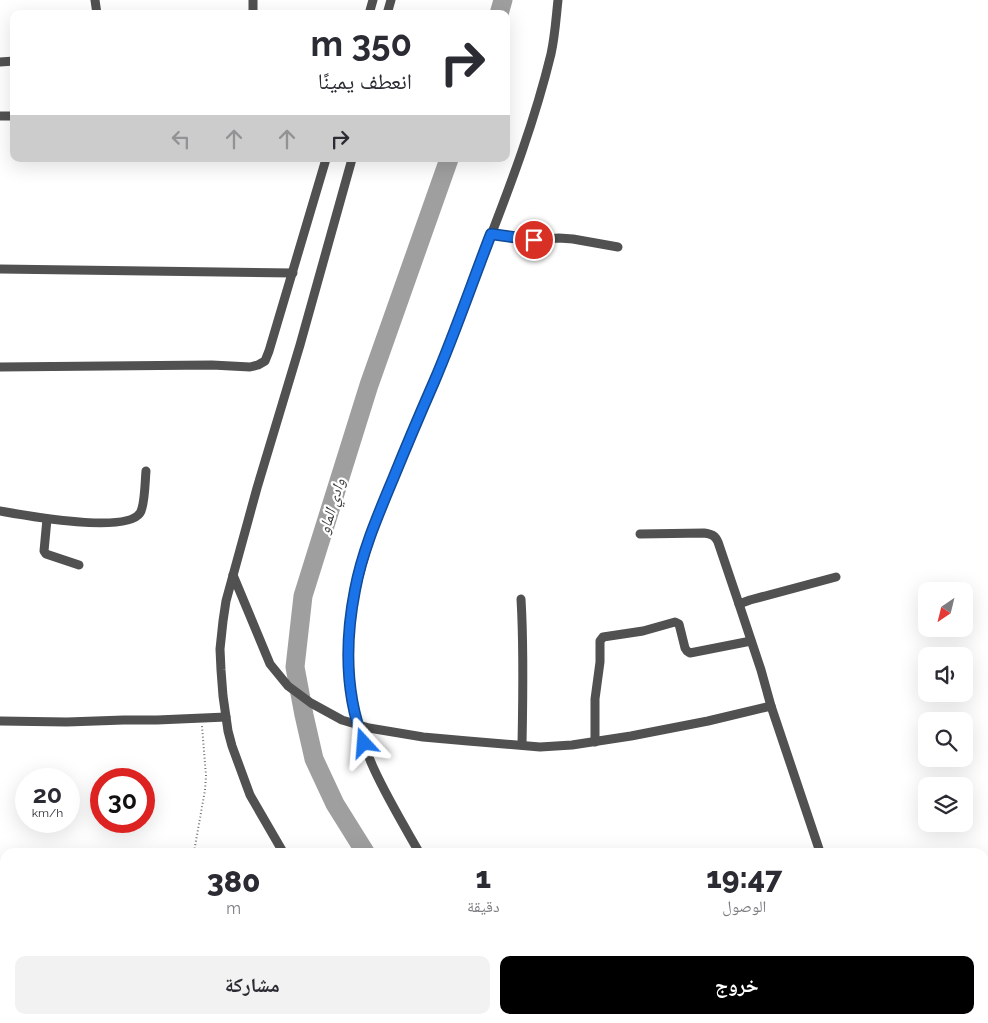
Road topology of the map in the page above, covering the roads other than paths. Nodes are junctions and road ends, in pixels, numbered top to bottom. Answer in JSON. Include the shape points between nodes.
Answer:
{"nodes":[{"id":1,"x":558,"y":0,"type":"edge"},
{"id":2,"x":325,"y":162,"type":"edge"},
{"id":3,"x":351,"y":162,"type":"edge"},
{"id":4,"x":491,"y":234,"type":"junction"},
{"id":5,"x":618,"y":246,"type":"dead end"},
{"id":6,"x":0,"y":269,"type":"edge"},
{"id":7,"x":293,"y":273,"type":"junction"},
{"id":8,"x":0,"y":367,"type":"edge"},
{"id":9,"x":146,"y":472,"type":"dead end"},
{"id":10,"x":0,"y":511,"type":"edge"},
{"id":11,"x":47,"y":519,"type":"junction"},
{"id":12,"x":640,"y":534,"type":"dead end"},
{"id":13,"x":79,"y":565,"type":"dead end"},
{"id":14,"x":233,"y":575,"type":"junction"},
{"id":15,"x":836,"y":577,"type":"dead end"},
{"id":16,"x":521,"y":599,"type":"dead end"},
{"id":17,"x":739,"y":604,"type":"junction"},
{"id":18,"x":751,"y":641,"type":"junction"},
{"id":19,"x":771,"y":706,"type":"junction"},
{"id":20,"x":226,"y":717,"type":"junction"},
{"id":21,"x":0,"y":721,"type":"edge"},
{"id":22,"x":357,"y":724,"type":"junction"},
{"id":23,"x":595,"y":742,"type":"junction"},
{"id":24,"x":522,"y":745,"type":"junction"},
{"id":25,"x":281,"y":848,"type":"edge"},
{"id":26,"x":417,"y":848,"type":"edge"},
{"id":27,"x":819,"y":848,"type":"edge"}],
"edges":[{"from":1,"to":4,"type":"street","via":[[551,53],[535,112]]},
{"from":2,"to":7,"type":"street"},
{"from":3,"to":14,"type":"street"},
{"from":4,"to":5,"type":"street","via":[[534,240],[573,239]]},
{"from":4,"to":22,"type":"street","via":[[440,369],[366,548],[355,589],[349,632],[348,668]]},
{"from":6,"to":7,"type":"street"},
{"from":7,"to":8,"type":"street","via":[[269,351],[265,361],[258,365]]},
{"from":9,"to":11,"type":"street","via":[[142,507],[132,520]]},
{"from":10,"to":11,"type":"street"},
{"from":11,"to":13,"type":"street","via":[[46,554]]},
{"from":12,"to":17,"type":"street","via":[[712,534],[718,542]]},
{"from":14,"to":20,"type":"street","via":[[220,650]]},
{"from":14,"to":22,"type":"street","via":[[276,672],[288,686],[311,703],[342,720]]},
{"from":15,"to":17,"type":"street"},
{"from":16,"to":24,"type":"street"},
{"from":17,"to":18,"type":"street"},
{"from":18,"to":19,"type":"street"},
{"from":18,"to":23,"type":"street","via":[[690,653],[685,648],[679,624],[675,622],[603,637],[595,699]]},
{"from":19,"to":23,"type":"street"},
{"from":19,"to":27,"type":"street"},
{"from":20,"to":21,"type":"street"},
{"from":20,"to":25,"type":"street","via":[[232,746],[250,795]]},
{"from":22,"to":24,"type":"street","via":[[423,737]]},
{"from":22,"to":26,"type":"street","via":[[378,780]]},
{"from":23,"to":24,"type":"street"}]}
